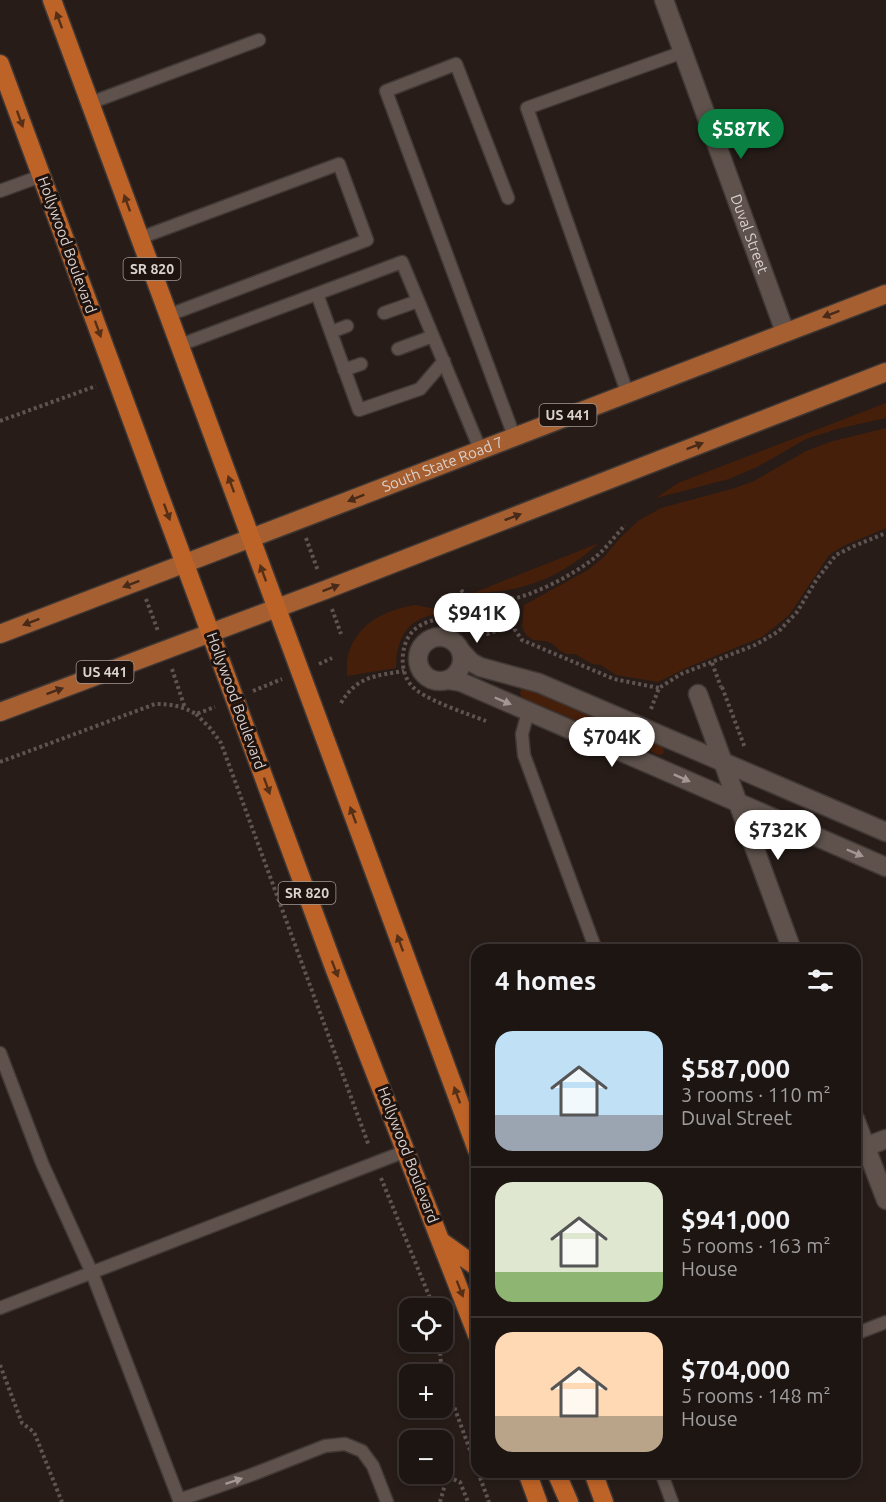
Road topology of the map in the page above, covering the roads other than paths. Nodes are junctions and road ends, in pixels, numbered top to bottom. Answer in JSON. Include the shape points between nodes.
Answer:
{"nodes":[{"id":1,"x":52,"y":0,"type":"edge"},
{"id":2,"x":664,"y":0,"type":"edge"},
{"id":3,"x":259,"y":40,"type":"dead end"},
{"id":4,"x":683,"y":52,"type":"junction"},
{"id":5,"x":0,"y":64,"type":"edge"},
{"id":6,"x":90,"y":103,"type":"junction"},
{"id":7,"x":41,"y":176,"type":"junction"},
{"id":8,"x":0,"y":191,"type":"edge"},
{"id":9,"x":508,"y":198,"type":"dead end"},
{"id":10,"x":140,"y":238,"type":"junction"},
{"id":11,"x":317,"y":294,"type":"junction"},
{"id":12,"x":886,"y":294,"type":"edge"},
{"id":13,"x":418,"y":301,"type":"junction"},
{"id":14,"x":384,"y":313,"type":"dead end"},
{"id":15,"x":169,"y":315,"type":"junction"},
{"id":16,"x":347,"y":326,"type":"dead end"},
{"id":17,"x":330,"y":332,"type":"junction"},
{"id":18,"x":784,"y":332,"type":"junction"},
{"id":19,"x":433,"y":336,"type":"junction"},
{"id":20,"x":180,"y":345,"type":"junction"},
{"id":21,"x":398,"y":349,"type":"dead end"},
{"id":22,"x":444,"y":361,"type":"junction"},
{"id":23,"x":361,"y":364,"type":"dead end"},
{"id":24,"x":344,"y":370,"type":"junction"},
{"id":25,"x":886,"y":372,"type":"edge"},
{"id":26,"x":627,"y":392,"type":"junction"},
{"id":27,"x":513,"y":436,"type":"junction"},
{"id":28,"x":480,"y":449,"type":"junction"},
{"id":29,"x":251,"y":539,"type":"junction"},
{"id":30,"x":186,"y":563,"type":"junction"},
{"id":31,"x":276,"y":609,"type":"junction"},
{"id":32,"x":211,"y":633,"type":"junction"},
{"id":33,"x":0,"y":634,"type":"edge"},
{"id":34,"x":460,"y":651,"type":"junction"},
{"id":35,"x":449,"y":680,"type":"junction"},
{"id":36,"x":698,"y":694,"type":"dead end"},
{"id":37,"x":0,"y":712,"type":"edge"},
{"id":38,"x":528,"y":712,"type":"junction"},
{"id":39,"x":723,"y":761,"type":"junction"},
{"id":40,"x":738,"y":803,"type":"junction"},
{"id":41,"x":886,"y":832,"type":"edge"},
{"id":42,"x":886,"y":867,"type":"edge"},
{"id":43,"x":594,"y":944,"type":"edge"},
{"id":44,"x":790,"y":944,"type":"edge"},
{"id":45,"x":0,"y":1053,"type":"edge"},
{"id":46,"x":471,"y":1134,"type":"edge"},
{"id":47,"x":886,"y":1139,"type":"edge"},
{"id":48,"x":861,"y":1149,"type":"edge"},
{"id":49,"x":406,"y":1151,"type":"junction"},
{"id":50,"x":861,"y":1151,"type":"edge"},
{"id":51,"x":886,"y":1200,"type":"edge"},
{"id":52,"x":442,"y":1242,"type":"junction"},
{"id":53,"x":471,"y":1263,"type":"edge"},
{"id":54,"x":92,"y":1273,"type":"junction"},
{"id":55,"x":0,"y":1308,"type":"edge"},
{"id":56,"x":471,"y":1319,"type":"edge"},
{"id":57,"x":886,"y":1322,"type":"edge"},
{"id":58,"x":861,"y":1332,"type":"edge"},
{"id":59,"x":529,"y":1478,"type":"edge"},
{"id":60,"x":559,"y":1478,"type":"edge"},
{"id":61,"x":595,"y":1478,"type":"edge"},
{"id":62,"x":663,"y":1478,"type":"edge"},
{"id":63,"x":179,"y":1501,"type":"edge"},
{"id":64,"x":387,"y":1502,"type":"edge"},
{"id":65,"x":538,"y":1502,"type":"edge"},
{"id":66,"x":569,"y":1502,"type":"edge"},
{"id":67,"x":604,"y":1502,"type":"edge"},
{"id":68,"x":672,"y":1502,"type":"edge"}],
"edges":[{"from":6,"to":1,"type":"highway","number":"SR 820","one_way":true},
{"from":2,"to":4,"type":"street","name":"Duval Street"},
{"from":3,"to":6,"type":"lane"},
{"from":4,"to":18,"type":"street","name":"Duval Street"},
{"from":4,"to":26,"type":"lane","via":[[527,108]]},
{"from":5,"to":7,"type":"highway","name":"Hollywood Boulevard","number":"SR 820","one_way":true},
{"from":10,"to":6,"type":"highway","number":"SR 820","one_way":true},
{"from":7,"to":8,"type":"lane"},
{"from":7,"to":30,"type":"highway","name":"Hollywood Boulevard","number":"SR 820","one_way":true},
{"from":9,"to":27,"type":"lane","via":[[456,64],[386,91]]},
{"from":10,"to":15,"type":"highway","number":"SR 820"},
{"from":10,"to":15,"type":"lane","via":[[339,164],[368,240]]},
{"from":11,"to":13,"type":"lane","via":[[402,262]]},
{"from":11,"to":17,"type":"lane"},
{"from":11,"to":20,"type":"lane"},
{"from":12,"to":18,"type":"main road","name":"South State Road 7","number":"US 441","one_way":true},
{"from":13,"to":14,"type":"lane"},
{"from":13,"to":19,"type":"lane"},
{"from":15,"to":20,"type":"highway","number":"SR 820"},
{"from":16,"to":17,"type":"lane"},
{"from":17,"to":24,"type":"lane"},
{"from":18,"to":26,"type":"main road","name":"South State Road 7","number":"US 441"},
{"from":19,"to":21,"type":"lane"},
{"from":19,"to":22,"type":"lane"},
{"from":29,"to":20,"type":"highway","number":"SR 820","one_way":true},
{"from":22,"to":24,"type":"lane","via":[[420,389],[359,410]]},
{"from":22,"to":28,"type":"lane"},
{"from":23,"to":24,"type":"lane"},
{"from":31,"to":25,"type":"main road","number":"US 441","one_way":true},
{"from":26,"to":27,"type":"main road","name":"South State Road 7","number":"US 441"},
{"from":27,"to":28,"type":"main road","name":"South State Road 7","number":"US 441"},
{"from":28,"to":29,"type":"main road","name":"South State Road 7","number":"US 441","one_way":true},
{"from":29,"to":30,"type":"main road","name":"South State Road 7","number":"US 441"},
{"from":31,"to":29,"type":"highway","number":"SR 820","one_way":true},
{"from":30,"to":32,"type":"highway","name":"Hollywood Boulevard","number":"SR 820"},
{"from":30,"to":33,"type":"main road","name":"South State Road 7","number":"US 441","one_way":true},
{"from":31,"to":32,"type":"main road","number":"US 441"},
{"from":46,"to":31,"type":"highway","number":"SR 820","one_way":true},
{"from":37,"to":32,"type":"main road","number":"US 441","one_way":true},
{"from":32,"to":49,"type":"highway","name":"Hollywood Boulevard","number":"SR 820","one_way":true},
{"from":34,"to":35,"type":"street","via":[[461,668]]},
{"from":34,"to":35,"type":"street","via":[[456,644],[441,637],[425,643],[420,651],[418,659],[425,675],[440,682]]},
{"from":34,"to":39,"type":"street","via":[[480,668],[539,683]]},
{"from":35,"to":38,"type":"street","one_way":true},
{"from":36,"to":39,"type":"street"},
{"from":38,"to":40,"type":"street","one_way":true},
{"from":38,"to":43,"type":"lane","via":[[522,734],[524,755]]},
{"from":39,"to":40,"type":"street"},
{"from":39,"to":41,"type":"street"},
{"from":40,"to":42,"type":"street","one_way":true},
{"from":40,"to":44,"type":"street"},
{"from":45,"to":54,"type":"lane","via":[[42,1163]]},
{"from":47,"to":48,"type":"street"},
{"from":49,"to":52,"type":"highway","name":"Hollywood Boulevard","number":"SR 820"},
{"from":49,"to":54,"type":"lane"},
{"from":50,"to":51,"type":"street"},
{"from":52,"to":53,"type":"highway"},
{"from":52,"to":56,"type":"highway","name":"Hollywood Boulevard","number":"SR 820","one_way":true},
{"from":54,"to":55,"type":"lane"},
{"from":54,"to":63,"type":"lane"},
{"from":57,"to":58,"type":"lane"},
{"from":59,"to":65,"type":"highway"},
{"from":60,"to":66,"type":"highway"},
{"from":61,"to":67,"type":"highway"},
{"from":62,"to":68,"type":"lane"},
{"from":63,"to":64,"type":"lane","one_way":true,"via":[[325,1446],[345,1444],[368,1458]]}]}
